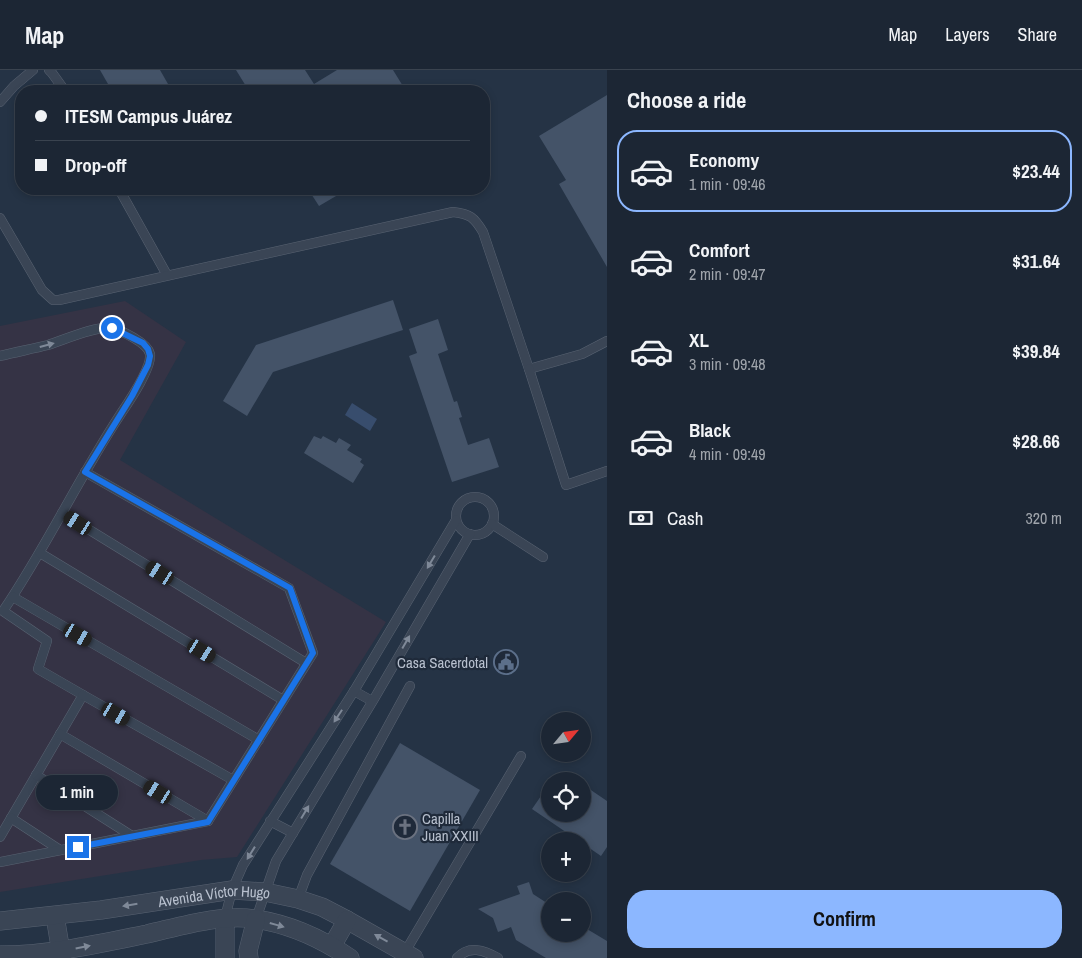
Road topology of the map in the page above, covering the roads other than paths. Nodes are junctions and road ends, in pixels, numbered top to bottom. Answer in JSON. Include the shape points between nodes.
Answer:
{"nodes":[{"id":1,"x":33,"y":70,"type":"edge"},
{"id":2,"x":49,"y":70,"type":"edge"},
{"id":3,"x":15,"y":85,"type":"edge"},
{"id":4,"x":15,"y":85,"type":"edge"},
{"id":5,"x":61,"y":85,"type":"edge"},
{"id":6,"x":0,"y":102,"type":"edge"},
{"id":7,"x":122,"y":195,"type":"edge"},
{"id":8,"x":0,"y":218,"type":"edge"},
{"id":9,"x":166,"y":275,"type":"junction"},
{"id":10,"x":607,"y":341,"type":"edge"},
{"id":11,"x":0,"y":356,"type":"edge"},
{"id":12,"x":529,"y":369,"type":"junction"},
{"id":13,"x":607,"y":471,"type":"edge"},
{"id":14,"x":85,"y":472,"type":"junction"},
{"id":15,"x":62,"y":513,"type":"junction"},
{"id":16,"x":456,"y":520,"type":"junction"},
{"id":17,"x":492,"y":524,"type":"junction"},
{"id":18,"x":470,"y":534,"type":"junction"},
{"id":19,"x":40,"y":553,"type":"junction"},
{"id":20,"x":543,"y":557,"type":"dead end"},
{"id":21,"x":13,"y":597,"type":"junction"},
{"id":22,"x":306,"y":664,"type":"junction"},
{"id":23,"x":410,"y":686,"type":"dead end"},
{"id":24,"x":354,"y":691,"type":"junction"},
{"id":25,"x":82,"y":695,"type":"junction"},
{"id":26,"x":283,"y":700,"type":"junction"},
{"id":27,"x":372,"y":701,"type":"junction"},
{"id":28,"x":60,"y":734,"type":"junction"},
{"id":29,"x":259,"y":740,"type":"junction"},
{"id":30,"x":521,"y":756,"type":"dead end"},
{"id":31,"x":36,"y":775,"type":"junction"},
{"id":32,"x":233,"y":780,"type":"junction"},
{"id":33,"x":11,"y":818,"type":"junction"},
{"id":34,"x":270,"y":821,"type":"junction"},
{"id":35,"x":208,"y":822,"type":"junction"},
{"id":36,"x":293,"y":833,"type":"junction"},
{"id":37,"x":132,"y":836,"type":"junction"},
{"id":38,"x":0,"y":837,"type":"edge"},
{"id":39,"x":60,"y":850,"type":"junction"},
{"id":40,"x":0,"y":862,"type":"edge"},
{"id":41,"x":232,"y":890,"type":"junction"},
{"id":42,"x":265,"y":892,"type":"junction"},
{"id":43,"x":298,"y":899,"type":"junction"},
{"id":44,"x":55,"y":916,"type":"junction"},
{"id":45,"x":225,"y":918,"type":"junction"},
{"id":46,"x":256,"y":919,"type":"junction"},
{"id":47,"x":0,"y":920,"type":"edge"},
{"id":48,"x":347,"y":920,"type":"junction"},
{"id":49,"x":332,"y":946,"type":"junction"},
{"id":50,"x":0,"y":955,"type":"edge"},
{"id":51,"x":61,"y":955,"type":"edge"},
{"id":52,"x":410,"y":955,"type":"edge"},
{"id":53,"x":32,"y":956,"type":"edge"},
{"id":54,"x":225,"y":958,"type":"edge"},
{"id":55,"x":249,"y":958,"type":"edge"},
{"id":56,"x":350,"y":958,"type":"edge"},
{"id":57,"x":457,"y":958,"type":"edge"},
{"id":58,"x":498,"y":958,"type":"edge"}],
"edges":[{"from":1,"to":4,"type":"lane"},
{"from":2,"to":5,"type":"lane"},
{"from":3,"to":6,"type":"lane"},
{"from":7,"to":9,"type":"lane"},
{"from":8,"to":9,"type":"lane","via":[[42,290],[53,300],[84,296]]},
{"from":9,"to":12,"type":"lane","via":[[453,212],[467,214],[476,220],[483,232]]},
{"from":10,"to":12,"type":"lane","via":[[582,354]]},
{"from":11,"to":14,"type":"lane","one_way":true,"via":[[102,328],[112,328],[143,343],[148,349],[148,365]]},
{"from":12,"to":13,"type":"lane","via":[[566,485]]},
{"from":14,"to":15,"type":"lane"},
{"from":14,"to":22,"type":"lane","via":[[290,588],[313,653]]},
{"from":15,"to":19,"type":"lane"},
{"from":15,"to":22,"type":"lane"},
{"from":16,"to":17,"type":"lane","via":[[457,507],[473,496],[490,504],[494,517]]},
{"from":16,"to":18,"type":"lane"},
{"from":16,"to":24,"type":"lane","one_way":true},
{"from":17,"to":18,"type":"lane","via":[[483,533]]},
{"from":17,"to":20,"type":"lane"},
{"from":27,"to":18,"type":"lane","one_way":true},
{"from":19,"to":21,"type":"lane"},
{"from":19,"to":26,"type":"lane"},
{"from":21,"to":25,"type":"lane","via":[[3,611],[47,640],[38,669]]},
{"from":21,"to":29,"type":"lane"},
{"from":22,"to":26,"type":"lane"},
{"from":23,"to":43,"type":"lane","via":[[307,875]]},
{"from":24,"to":27,"type":"lane"},
{"from":24,"to":34,"type":"lane","one_way":true},
{"from":25,"to":28,"type":"lane"},
{"from":25,"to":32,"type":"lane"},
{"from":26,"to":29,"type":"lane"},
{"from":36,"to":27,"type":"lane","one_way":true},
{"from":28,"to":31,"type":"lane"},
{"from":28,"to":35,"type":"lane"},
{"from":29,"to":32,"type":"lane"},
{"from":30,"to":52,"type":"lane"},
{"from":31,"to":33,"type":"lane"},
{"from":31,"to":37,"type":"lane"},
{"from":32,"to":35,"type":"lane"},
{"from":33,"to":38,"type":"lane"},
{"from":33,"to":39,"type":"lane"},
{"from":34,"to":36,"type":"lane"},
{"from":34,"to":41,"type":"lane","one_way":true},
{"from":35,"to":37,"type":"lane"},
{"from":36,"to":42,"type":"lane","via":[[276,861]]},
{"from":37,"to":39,"type":"lane"},
{"from":39,"to":40,"type":"lane"},
{"from":41,"to":42,"type":"street","name":"Avenida Víctor Hugo"},
{"from":41,"to":44,"type":"street","name":"Avenida Víctor Hugo","one_way":true},
{"from":41,"to":45,"type":"lane"},
{"from":42,"to":43,"type":"street","name":"Avenida Víctor Hugo"},
{"from":42,"to":46,"type":"lane"},
{"from":43,"to":48,"type":"street","name":"Avenida Víctor Hugo"},
{"from":44,"to":47,"type":"street","name":"Avenida Víctor Hugo"},
{"from":44,"to":51,"type":"street"},
{"from":45,"to":46,"type":"street","name":"Avenida Víctor Hugo"},
{"from":51,"to":45,"type":"street","name":"Avenida Víctor Hugo","one_way":true},
{"from":45,"to":54,"type":"street"},
{"from":46,"to":49,"type":"street","name":"Avenida Víctor Hugo","one_way":true,"via":[[306,933]]},
{"from":46,"to":55,"type":"street"},
{"from":48,"to":49,"type":"street"},
{"from":52,"to":48,"type":"street","name":"Avenida Víctor Hugo","one_way":true},
{"from":49,"to":56,"type":"street","name":"Avenida Víctor Hugo"},
{"from":50,"to":53,"type":"street","name":"Avenida Víctor Hugo"},
{"from":51,"to":53,"type":"street","name":"Avenida Víctor Hugo"},
{"from":57,"to":58,"type":"lane","via":[[464,951],[481,950]]}]}
